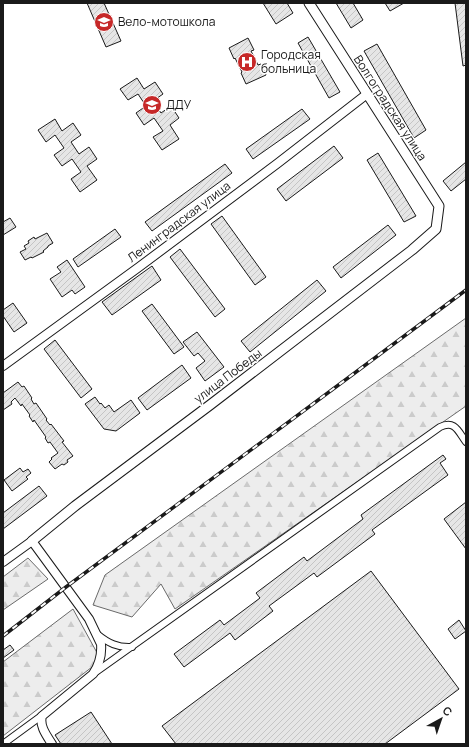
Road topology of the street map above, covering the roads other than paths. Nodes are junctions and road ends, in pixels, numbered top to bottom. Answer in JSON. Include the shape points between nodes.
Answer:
{"nodes":[{"id":1,"x":308,"y":3,"type":"edge"},
{"id":2,"x":367,"y":94,"type":"junction"},
{"id":3,"x":436,"y":229,"type":"joint"},
{"id":4,"x":3,"y":366,"type":"edge"},
{"id":5,"x":466,"y":442,"type":"edge"},
{"id":6,"x":32,"y":541,"type":"junction"},
{"id":7,"x":3,"y":562,"type":"edge"},
{"id":8,"x":97,"y":634,"type":"junction"},
{"id":9,"x":132,"y":647,"type":"junction"},
{"id":10,"x":89,"y":678,"type":"junction"},
{"id":11,"x":44,"y":714,"type":"junction"},
{"id":12,"x":23,"y":729,"type":"junction"},
{"id":13,"x":43,"y":729,"type":"junction"},
{"id":14,"x":3,"y":744,"type":"edge"},
{"id":15,"x":52,"y":744,"type":"edge"}],
"edges":[{"from":1,"to":2,"type":"main road","name":"Волгоградская улица"},
{"from":2,"to":3,"type":"main road","name":"Волгоградская улица","via":[[439,206]]},
{"from":2,"to":4,"type":"street","name":"Ленинградская улица","via":[[273,167]]},
{"from":3,"to":6,"type":"main road","name":"улица Победы","via":[[210,405],[74,506]]},
{"from":5,"to":9,"type":"street","via":[[451,424],[440,427]]},
{"from":6,"to":7,"type":"street","name":"улица Победы"},
{"from":6,"to":8,"type":"street","via":[[85,612]]},
{"from":8,"to":9,"type":"street","via":[[111,644]]},
{"from":8,"to":10,"type":"street","via":[[102,648],[101,657]]},
{"from":9,"to":10,"type":"street"},
{"from":10,"to":11,"type":"street"},
{"from":11,"to":12,"type":"street"},
{"from":11,"to":13,"type":"street","via":[[41,722]]},
{"from":12,"to":13,"type":"street","via":[[34,726]]},
{"from":12,"to":14,"type":"street"},
{"from":13,"to":15,"type":"street"}]}
